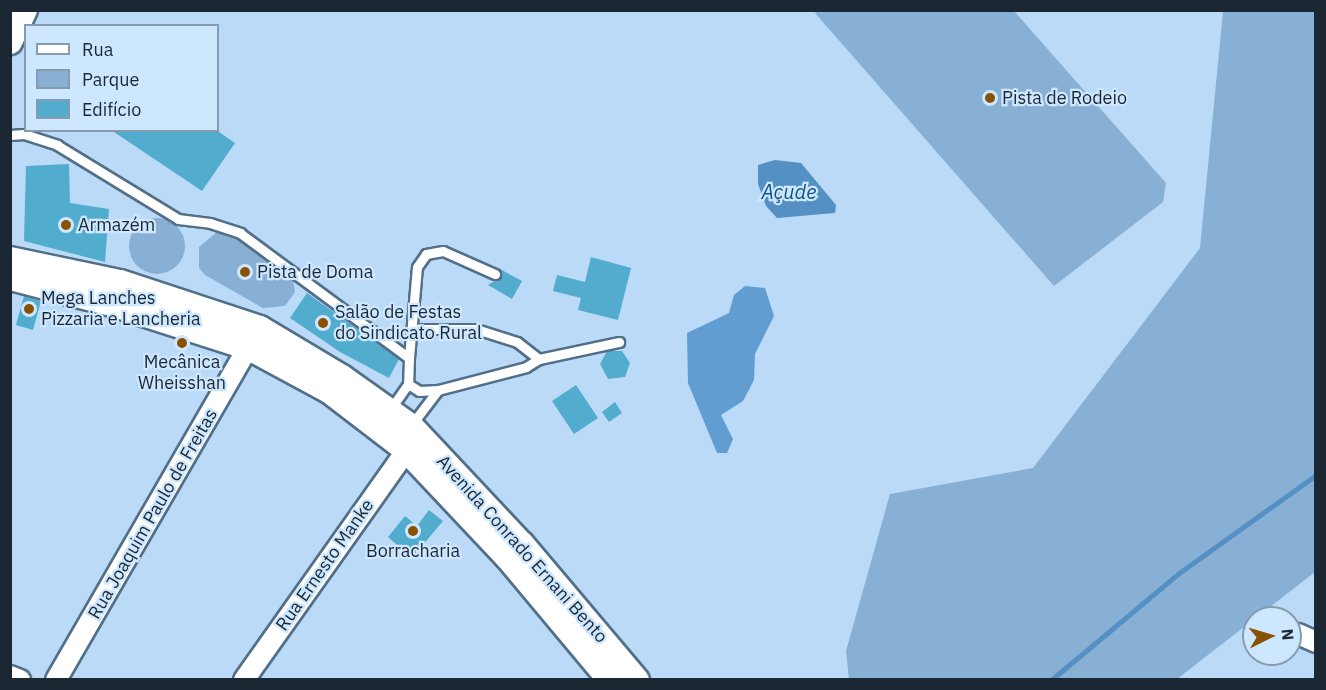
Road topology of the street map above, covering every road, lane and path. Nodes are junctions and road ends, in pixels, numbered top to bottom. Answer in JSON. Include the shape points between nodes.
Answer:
{"nodes":[{"id":1,"x":25,"y":10,"type":"edge"},
{"id":2,"x":10,"y":42,"type":"edge"},
{"id":3,"x":10,"y":135,"type":"edge"},
{"id":4,"x":10,"y":259,"type":"edge"},
{"id":5,"x":495,"y":274,"type":"dead end"},
{"id":6,"x":10,"y":278,"type":"edge"},
{"id":7,"x":120,"y":282,"type":"junction"},
{"id":8,"x":114,"y":305,"type":"junction"},
{"id":9,"x":413,"y":329,"type":"junction"},
{"id":10,"x":254,"y":338,"type":"junction"},
{"id":11,"x":619,"y":342,"type":"dead end"},
{"id":12,"x":409,"y":358,"type":"junction"},
{"id":13,"x":539,"y":359,"type":"junction"},
{"id":14,"x":408,"y":384,"type":"junction"},
{"id":15,"x":438,"y":390,"type":"junction"},
{"id":16,"x":383,"y":420,"type":"junction"},
{"id":17,"x":412,"y":437,"type":"junction"},
{"id":18,"x":515,"y":550,"type":"junction"},
{"id":19,"x":10,"y":676,"type":"edge"},
{"id":20,"x":20,"y":680,"type":"edge"},
{"id":21,"x":56,"y":680,"type":"edge"},
{"id":22,"x":244,"y":680,"type":"edge"},
{"id":23,"x":610,"y":680,"type":"edge"},
{"id":24,"x":637,"y":680,"type":"edge"}],
"edges":[{"from":1,"to":2,"type":"street"},
{"from":3,"to":12,"type":"lane","via":[[24,134],[57,145],[178,219],[210,223],[240,233]]},
{"from":4,"to":7,"type":"street","name":"Avenida Conrado Ernani Bento"},
{"from":5,"to":9,"type":"lane","via":[[442,251],[426,254],[417,267]]},
{"from":6,"to":8,"type":"street","name":"Avenida Conrado Ernani Bento"},
{"from":7,"to":8,"type":"street"},
{"from":7,"to":10,"type":"street","name":"Avenida Conrado Ernani Bento"},
{"from":8,"to":10,"type":"street","name":"Avenida Conrado Ernani Bento"},
{"from":9,"to":12,"type":"lane"},
{"from":9,"to":13,"type":"lane","via":[[476,328],[517,342]]},
{"from":10,"to":16,"type":"street","name":"Avenida Conrado Ernani Bento","via":[[342,377]]},
{"from":10,"to":21,"type":"street","name":"Rua Joaquim Paulo de Freitas"},
{"from":11,"to":13,"type":"lane"},
{"from":12,"to":14,"type":"lane"},
{"from":13,"to":15,"type":"lane","via":[[526,367]]},
{"from":14,"to":15,"type":"lane","via":[[419,391]]},
{"from":14,"to":16,"type":"lane"},
{"from":15,"to":17,"type":"lane"},
{"from":16,"to":17,"type":"street","name":"Avenida Conrado Ernani Bento"},
{"from":17,"to":18,"type":"street","name":"Avenida Conrado Ernani Bento"},
{"from":17,"to":22,"type":"street","name":"Rua Ernesto Manke"},
{"from":18,"to":23,"type":"street","name":"Avenida Conrado Ernani Bento"},
{"from":18,"to":24,"type":"street","name":"Avenida Conrado Ernani Bento"},
{"from":19,"to":20,"type":"street"}]}
